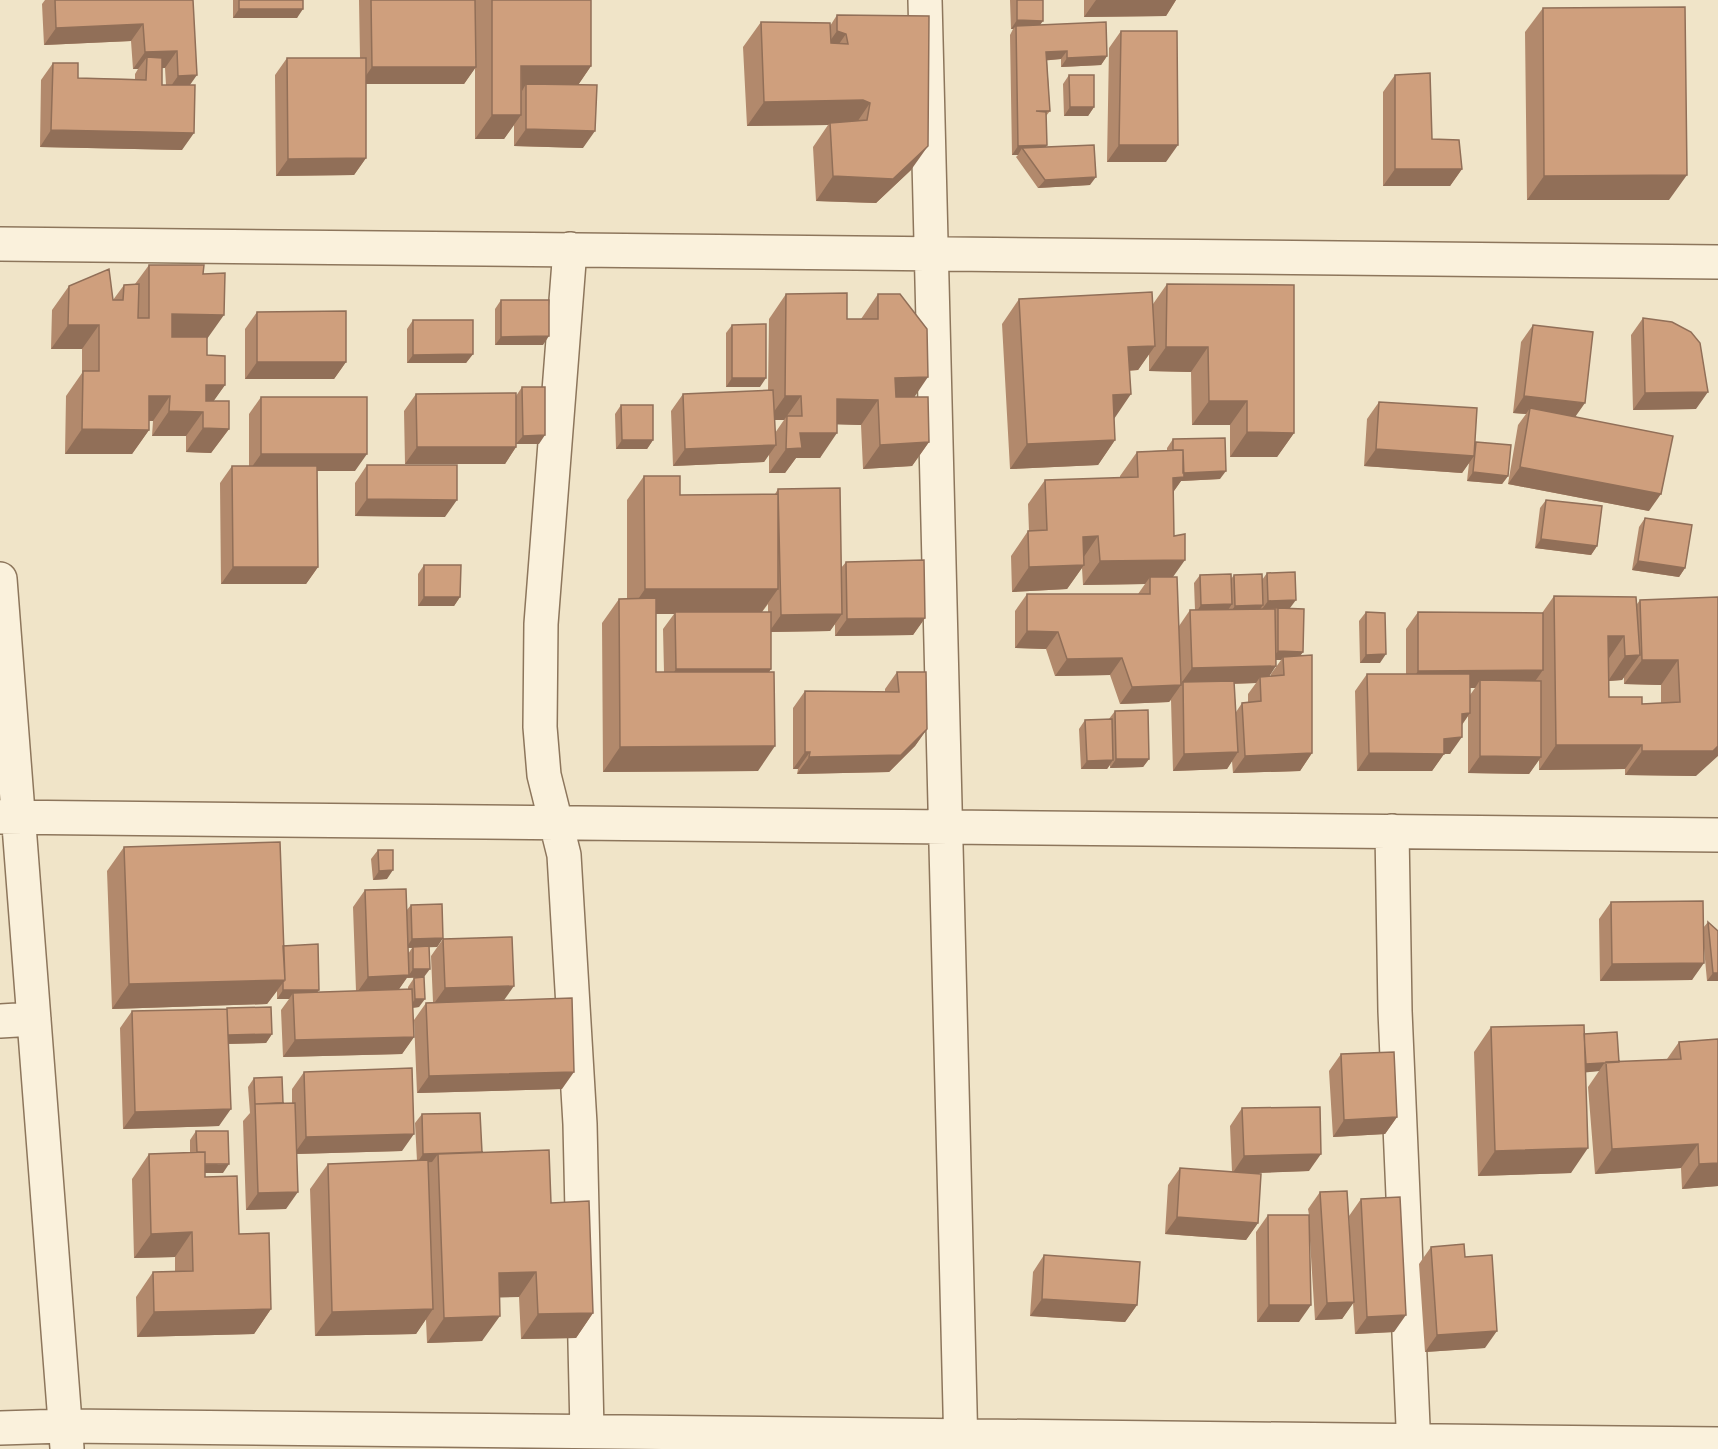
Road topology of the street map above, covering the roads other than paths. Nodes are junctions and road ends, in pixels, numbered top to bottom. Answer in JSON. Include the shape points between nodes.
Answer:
{"nodes":[{"id":1,"x":925,"y":0,"type":"edge"},
{"id":2,"x":0,"y":244,"type":"edge"},
{"id":3,"x":570,"y":249,"type":"junction"},
{"id":4,"x":931,"y":254,"type":"junction"},
{"id":5,"x":1718,"y":262,"type":"edge"},
{"id":6,"x":0,"y":579,"type":"edge"},
{"id":7,"x":9,"y":817,"type":"edge"},
{"id":8,"x":556,"y":822,"type":"junction"},
{"id":9,"x":946,"y":826,"type":"junction"},
{"id":10,"x":1392,"y":831,"type":"junction"},
{"id":11,"x":1718,"y":835,"type":"edge"},
{"id":12,"x":34,"y":1018,"type":"junction"},
{"id":13,"x":0,"y":1021,"type":"edge"},
{"id":14,"x":0,"y":1428,"type":"edge"},
{"id":15,"x":587,"y":1431,"type":"junction"},
{"id":16,"x":66,"y":1438,"type":"edge"},
{"id":17,"x":545,"y":1440,"type":"edge"},
{"id":18,"x":961,"y":1442,"type":"edge"},
{"id":19,"x":1413,"y":1444,"type":"edge"},
{"id":20,"x":1718,"y":1444,"type":"edge"}],
"edges":[{"from":1,"to":4,"type":"street"},
{"from":2,"to":3,"type":"street"},
{"from":3,"to":4,"type":"street"},
{"from":3,"to":8,"type":"street","via":[[541,624],[541,758]]},
{"from":4,"to":5,"type":"street"},
{"from":4,"to":9,"type":"street"},
{"from":6,"to":7,"type":"street"},
{"from":7,"to":8,"type":"street"},
{"from":7,"to":12,"type":"street"},
{"from":8,"to":9,"type":"street"},
{"from":8,"to":15,"type":"street","via":[[564,855],[580,1124]]},
{"from":9,"to":10,"type":"street"},
{"from":9,"to":18,"type":"street"},
{"from":10,"to":11,"type":"street"},
{"from":10,"to":19,"type":"street","via":[[1395,1011]]},
{"from":12,"to":13,"type":"street"},
{"from":12,"to":16,"type":"street"},
{"from":14,"to":16,"type":"street"},
{"from":15,"to":17,"type":"street"},
{"from":15,"to":18,"type":"street"},
{"from":16,"to":17,"type":"street"},
{"from":18,"to":19,"type":"street"},
{"from":19,"to":20,"type":"street"}]}
